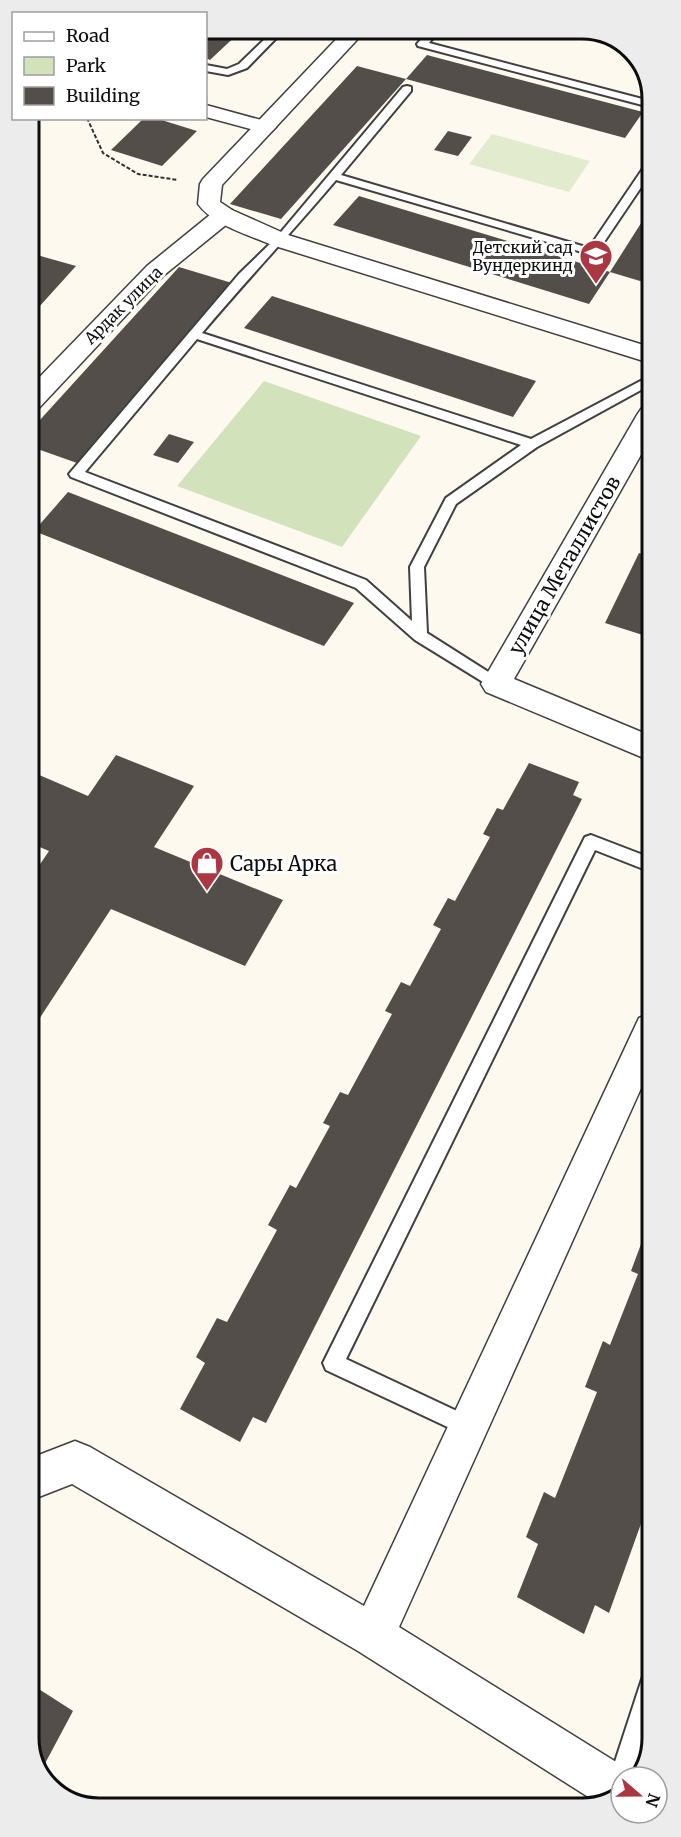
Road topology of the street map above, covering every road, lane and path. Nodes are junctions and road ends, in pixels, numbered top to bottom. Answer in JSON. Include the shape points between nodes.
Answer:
{"nodes":[{"id":1,"x":269,"y":39,"type":"edge"},
{"id":2,"x":348,"y":39,"type":"edge"},
{"id":3,"x":426,"y":39,"type":"edge"},
{"id":4,"x":207,"y":68,"type":"edge"},
{"id":5,"x":407,"y":89,"type":"dead end"},
{"id":6,"x":642,"y":102,"type":"edge"},
{"id":7,"x":207,"y":111,"type":"edge"},
{"id":8,"x":88,"y":120,"type":"edge"},
{"id":9,"x":265,"y":127,"type":"junction"},
{"id":10,"x":333,"y":176,"type":"junction"},
{"id":11,"x":642,"y":178,"type":"edge"},
{"id":12,"x":211,"y":184,"type":"junction"},
{"id":13,"x":224,"y":215,"type":"junction"},
{"id":14,"x":280,"y":240,"type":"junction"},
{"id":15,"x":195,"y":335,"type":"junction"},
{"id":16,"x":642,"y":353,"type":"edge"},
{"id":17,"x":642,"y":384,"type":"edge"},
{"id":18,"x":39,"y":393,"type":"edge"},
{"id":19,"x":642,"y":431,"type":"edge"},
{"id":20,"x":532,"y":444,"type":"junction"},
{"id":21,"x":420,"y":636,"type":"junction"},
{"id":22,"x":496,"y":684,"type":"junction"},
{"id":23,"x":642,"y":745,"type":"edge"},
{"id":24,"x":642,"y":862,"type":"edge"},
{"id":25,"x":642,"y":1049,"type":"edge"},
{"id":26,"x":469,"y":1427,"type":"junction"},
{"id":27,"x":39,"y":1476,"type":"edge"},
{"id":28,"x":373,"y":1636,"type":"junction"},
{"id":29,"x":642,"y":1714,"type":"edge"},
{"id":30,"x":626,"y":1765,"type":"edge"},
{"id":31,"x":609,"y":1776,"type":"edge"}],
"edges":[{"from":1,"to":4,"type":"lane","via":[[243,66],[228,72]]},
{"from":2,"to":9,"type":"street"},
{"from":3,"to":6,"type":"lane","via":[[422,44]]},
{"from":5,"to":10,"type":"lane"},
{"from":7,"to":9,"type":"street"},
{"from":8,"to":12,"type":"path","via":[[103,153],[138,174]]},
{"from":9,"to":12,"type":"street"},
{"from":10,"to":11,"type":"lane","via":[[592,252]]},
{"from":10,"to":14,"type":"lane"},
{"from":12,"to":13,"type":"street","via":[[209,204]]},
{"from":13,"to":14,"type":"street"},
{"from":13,"to":18,"type":"street","name":"Ардак улица","via":[[155,271]]},
{"from":14,"to":15,"type":"lane"},
{"from":14,"to":16,"type":"street"},
{"from":15,"to":20,"type":"lane"},
{"from":15,"to":21,"type":"lane","via":[[76,474],[362,584]]},
{"from":17,"to":20,"type":"lane"},
{"from":19,"to":22,"type":"street","name":"улица Металлистов"},
{"from":20,"to":21,"type":"lane","via":[[451,501],[417,567]]},
{"from":21,"to":22,"type":"lane"},
{"from":22,"to":23,"type":"street"},
{"from":24,"to":26,"type":"lane","via":[[591,842],[333,1363]]},
{"from":25,"to":26,"type":"street"},
{"from":26,"to":28,"type":"street"},
{"from":27,"to":28,"type":"street","via":[[75,1462]]},
{"from":28,"to":31,"type":"street"},
{"from":29,"to":30,"type":"lane"}]}
